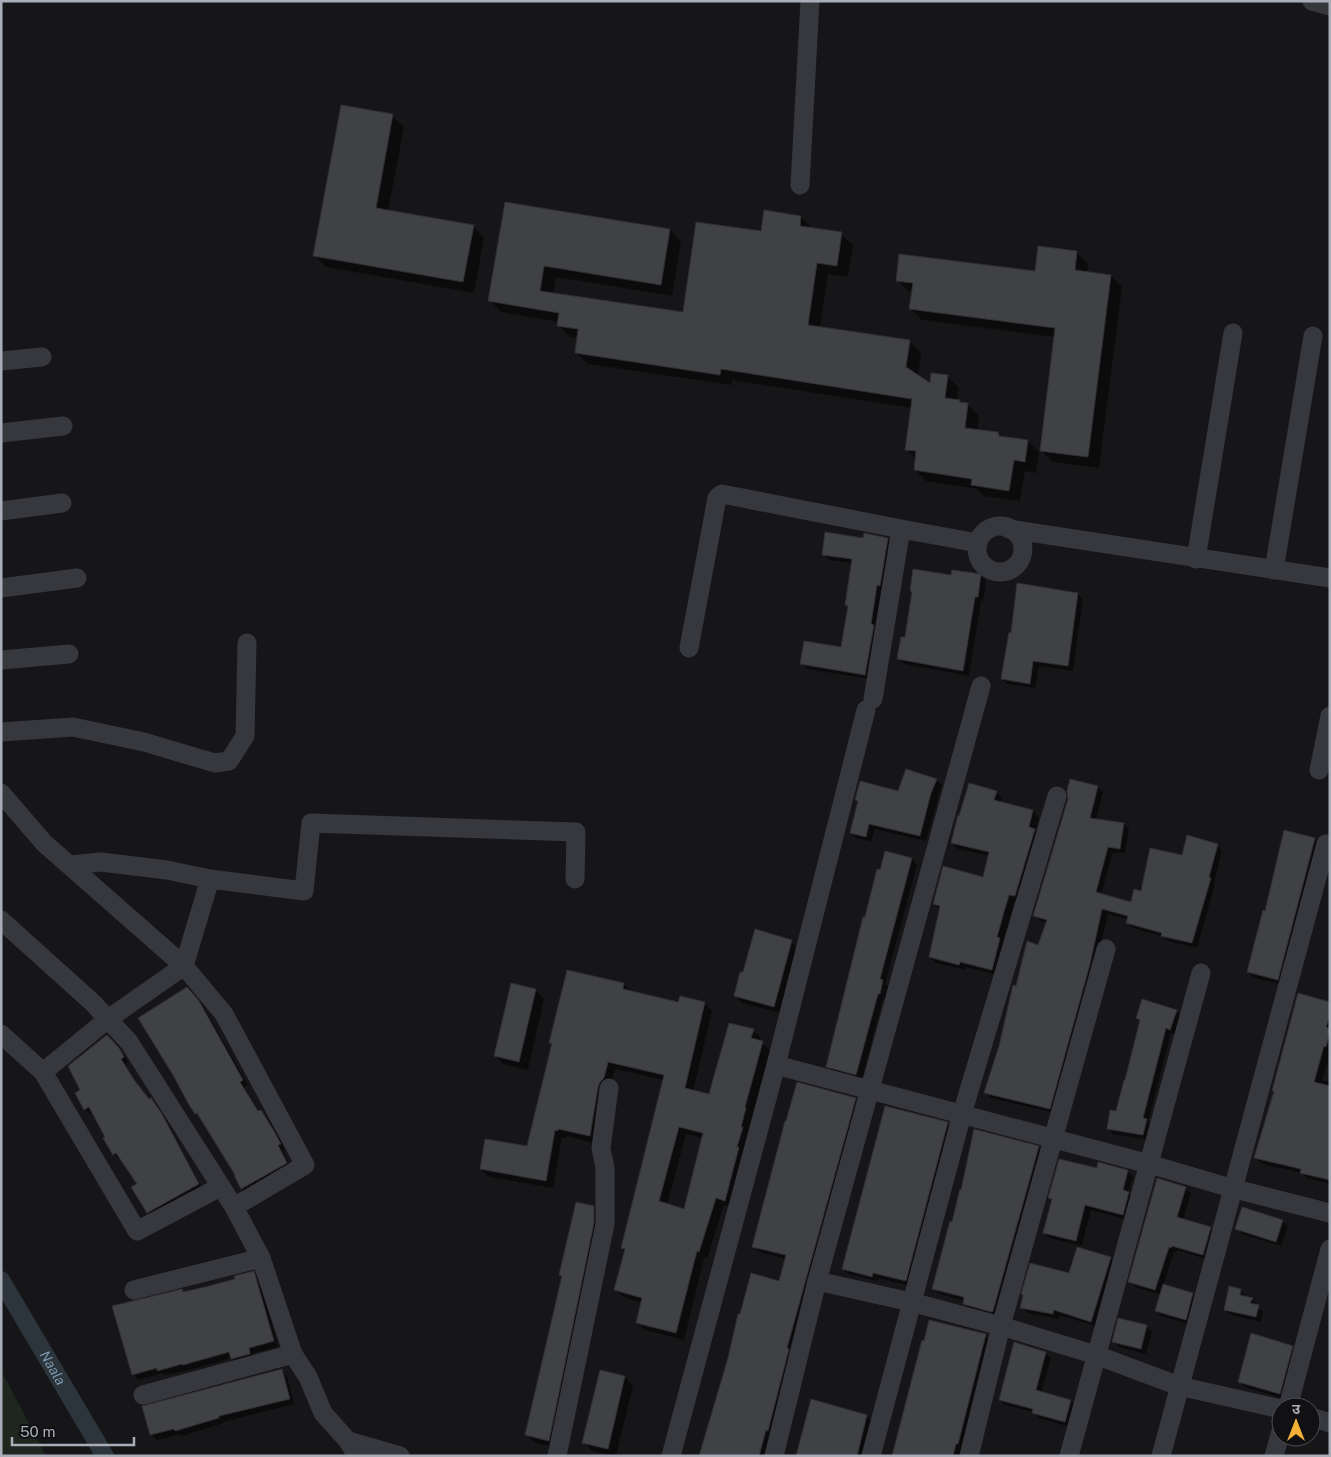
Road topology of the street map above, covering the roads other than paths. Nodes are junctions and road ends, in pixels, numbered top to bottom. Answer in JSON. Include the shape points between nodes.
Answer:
{"nodes":[{"id":1,"x":810,"y":1,"type":"edge"},
{"id":2,"x":1312,"y":1,"type":"edge"},
{"id":3,"x":1330,"y":6,"type":"edge"},
{"id":4,"x":800,"y":184,"type":"dead end"},
{"id":5,"x":1233,"y":333,"type":"dead end"},
{"id":6,"x":1313,"y":336,"type":"dead end"},
{"id":7,"x":42,"y":357,"type":"dead end"},
{"id":8,"x":1,"y":361,"type":"edge"},
{"id":9,"x":63,"y":426,"type":"dead end"},
{"id":10,"x":1,"y":433,"type":"edge"},
{"id":11,"x":62,"y":503,"type":"dead end"},
{"id":12,"x":1,"y":511,"type":"edge"},
{"id":13,"x":901,"y":528,"type":"junction"},
{"id":14,"x":1009,"y":528,"type":"junction"},
{"id":15,"x":978,"y":543,"type":"junction"},
{"id":16,"x":1196,"y":559,"type":"junction"},
{"id":17,"x":1274,"y":570,"type":"junction"},
{"id":18,"x":77,"y":578,"type":"dead end"},
{"id":19,"x":1330,"y":578,"type":"edge"},
{"id":20,"x":1,"y":588,"type":"edge"},
{"id":21,"x":248,"y":643,"type":"dead end"},
{"id":22,"x":689,"y":648,"type":"dead end"},
{"id":23,"x":69,"y":654,"type":"dead end"},
{"id":24,"x":1,"y":660,"type":"edge"},
{"id":25,"x":981,"y":686,"type":"dead end"},
{"id":26,"x":1330,"y":716,"type":"edge"},
{"id":27,"x":1,"y":732,"type":"edge"},
{"id":28,"x":1319,"y":770,"type":"dead end"},
{"id":29,"x":1,"y":793,"type":"edge"},
{"id":30,"x":1057,"y":796,"type":"dead end"},
{"id":31,"x":1326,"y":844,"type":"dead end"},
{"id":32,"x":70,"y":865,"type":"junction"},
{"id":33,"x":210,"y":879,"type":"junction"},
{"id":34,"x":575,"y":879,"type":"dead end"},
{"id":35,"x":1,"y":920,"type":"edge"},
{"id":36,"x":1106,"y":949,"type":"dead end"},
{"id":37,"x":184,"y":966,"type":"junction"},
{"id":38,"x":1201,"y":973,"type":"dead end"},
{"id":39,"x":108,"y":1019,"type":"junction"},
{"id":40,"x":1,"y":1034,"type":"edge"},
{"id":41,"x":776,"y":1065,"type":"junction"},
{"id":42,"x":43,"y":1072,"type":"junction"},
{"id":43,"x":609,"y":1088,"type":"dead end"},
{"id":44,"x":870,"y":1090,"type":"junction"},
{"id":45,"x":962,"y":1114,"type":"junction"},
{"id":46,"x":1053,"y":1140,"type":"junction"},
{"id":47,"x":1149,"y":1164,"type":"junction"},
{"id":48,"x":220,"y":1187,"type":"junction"},
{"id":49,"x":1232,"y":1188,"type":"junction"},
{"id":50,"x":234,"y":1207,"type":"junction"},
{"id":51,"x":1330,"y":1213,"type":"edge"},
{"id":52,"x":1330,"y":1249,"type":"edge"},
{"id":53,"x":261,"y":1258,"type":"junction"},
{"id":54,"x":817,"y":1281,"type":"junction"},
{"id":55,"x":134,"y":1290,"type":"dead end"},
{"id":56,"x":911,"y":1302,"type":"junction"},
{"id":57,"x":1001,"y":1326,"type":"junction"},
{"id":58,"x":293,"y":1354,"type":"junction"},
{"id":59,"x":1096,"y":1355,"type":"junction"},
{"id":60,"x":1179,"y":1386,"type":"junction"},
{"id":61,"x":144,"y":1396,"type":"dead end"},
{"id":62,"x":1291,"y":1397,"type":"edge"},
{"id":63,"x":1271,"y":1407,"type":"edge"},
{"id":64,"x":352,"y":1449,"type":"edge"},
{"id":65,"x":400,"y":1456,"type":"edge"},
{"id":66,"x":557,"y":1456,"type":"edge"},
{"id":67,"x":671,"y":1456,"type":"edge"},
{"id":68,"x":774,"y":1456,"type":"edge"},
{"id":69,"x":871,"y":1456,"type":"edge"},
{"id":70,"x":969,"y":1456,"type":"edge"},
{"id":71,"x":1069,"y":1456,"type":"edge"},
{"id":72,"x":1161,"y":1456,"type":"edge"}],
"edges":[{"from":1,"to":4,"type":"street"},
{"from":2,"to":3,"type":"street"},
{"from":5,"to":16,"type":"street"},
{"from":6,"to":17,"type":"street"},
{"from":7,"to":8,"type":"street"},
{"from":9,"to":10,"type":"street"},
{"from":11,"to":12,"type":"street"},
{"from":13,"to":15,"type":"street"},
{"from":13,"to":22,"type":"street","via":[[722,494],[717,498]]},
{"from":13,"to":41,"type":"street","via":[[869,704]]},
{"from":14,"to":15,"type":"street","via":[[994,528],[981,536]]},
{"from":14,"to":15,"type":"street","via":[[1020,538],[1022,546],[1020,561],[1009,570],[994,571],[982,564]]},
{"from":14,"to":16,"type":"street"},
{"from":16,"to":17,"type":"street"},
{"from":17,"to":19,"type":"street"},
{"from":18,"to":20,"type":"street"},
{"from":21,"to":27,"type":"street","via":[[245,736],[229,761],[215,764],[144,742],[73,728]]},
{"from":23,"to":24,"type":"street"},
{"from":25,"to":44,"type":"street"},
{"from":26,"to":28,"type":"street"},
{"from":29,"to":32,"type":"street","via":[[44,843]]},
{"from":30,"to":45,"type":"street"},
{"from":31,"to":49,"type":"street"},
{"from":32,"to":33,"type":"street","via":[[101,862]]},
{"from":32,"to":37,"type":"street"},
{"from":33,"to":34,"type":"street","via":[[304,891],[311,823],[576,832]]},
{"from":33,"to":37,"type":"street"},
{"from":35,"to":39,"type":"street"},
{"from":36,"to":46,"type":"street"},
{"from":37,"to":39,"type":"street"},
{"from":37,"to":50,"type":"street","via":[[224,1014],[305,1165]]},
{"from":38,"to":47,"type":"street"},
{"from":39,"to":42,"type":"street"},
{"from":39,"to":48,"type":"street","via":[[129,1042]]},
{"from":40,"to":42,"type":"street"},
{"from":41,"to":44,"type":"street"},
{"from":41,"to":67,"type":"street"},
{"from":42,"to":48,"type":"street","via":[[137,1231]]},
{"from":43,"to":66,"type":"street","via":[[601,1148],[605,1168],[605,1224]]},
{"from":44,"to":45,"type":"street"},
{"from":44,"to":54,"type":"street"},
{"from":45,"to":46,"type":"street"},
{"from":45,"to":56,"type":"street"},
{"from":46,"to":47,"type":"street"},
{"from":46,"to":57,"type":"street"},
{"from":47,"to":49,"type":"street"},
{"from":47,"to":59,"type":"street"},
{"from":48,"to":50,"type":"street"},
{"from":49,"to":51,"type":"street"},
{"from":49,"to":60,"type":"street"},
{"from":50,"to":53,"type":"street"},
{"from":52,"to":62,"type":"street"},
{"from":53,"to":55,"type":"street"},
{"from":53,"to":58,"type":"street"},
{"from":54,"to":56,"type":"street"},
{"from":54,"to":68,"type":"street"},
{"from":56,"to":57,"type":"street"},
{"from":56,"to":69,"type":"street"},
{"from":57,"to":59,"type":"street"},
{"from":57,"to":70,"type":"street"},
{"from":58,"to":61,"type":"street"},
{"from":58,"to":64,"type":"street","via":[[308,1376],[323,1413]]},
{"from":59,"to":60,"type":"street"},
{"from":59,"to":71,"type":"street"},
{"from":60,"to":63,"type":"street"},
{"from":60,"to":72,"type":"street"},
{"from":64,"to":65,"type":"street"}]}
